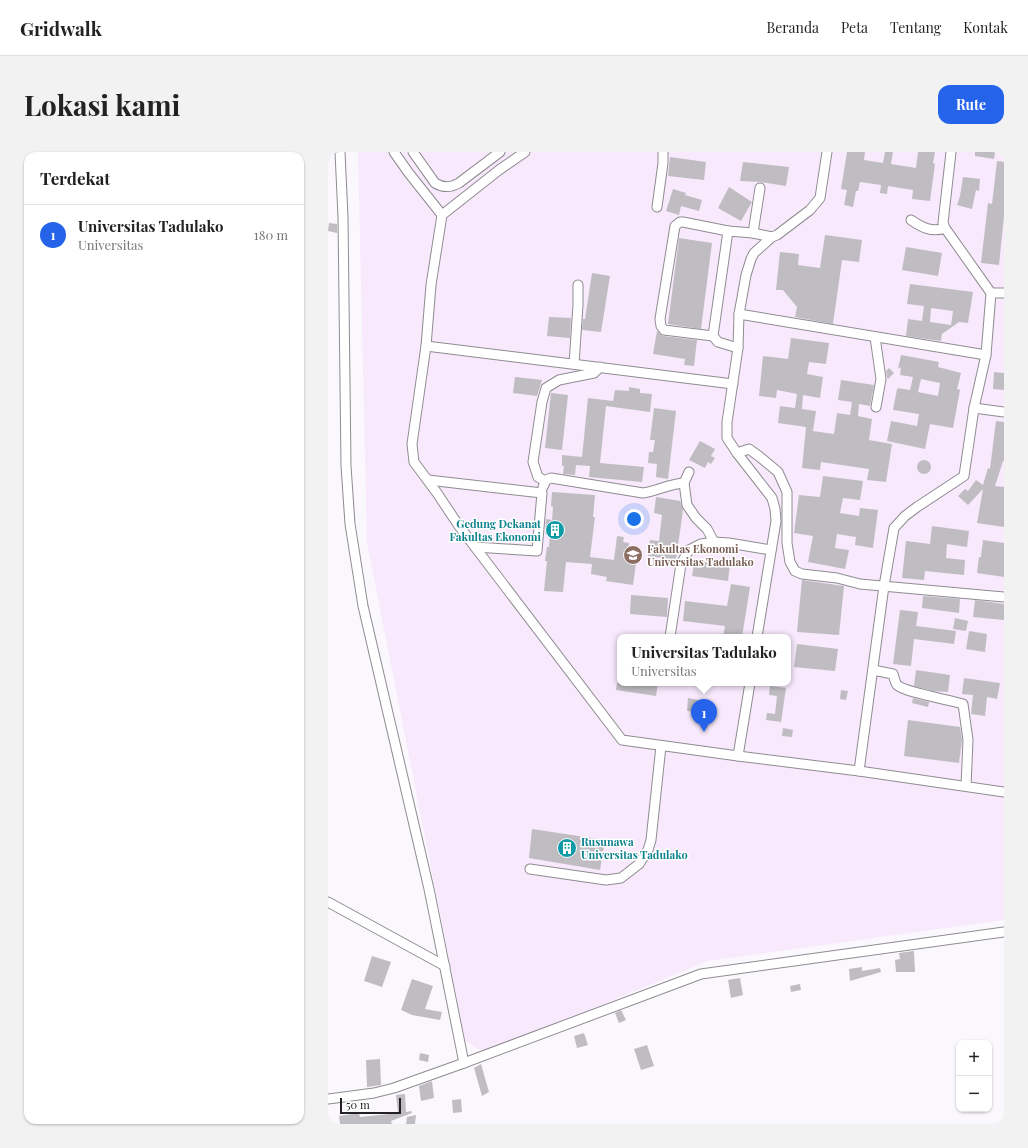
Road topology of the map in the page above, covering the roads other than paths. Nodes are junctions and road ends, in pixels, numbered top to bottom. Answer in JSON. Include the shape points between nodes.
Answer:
{"nodes":[{"id":1,"x":340,"y":152,"type":"edge"},
{"id":2,"x":394,"y":152,"type":"edge"},
{"id":3,"x":413,"y":152,"type":"edge"},
{"id":4,"x":500,"y":152,"type":"edge"},
{"id":5,"x":525,"y":152,"type":"edge"},
{"id":6,"x":662,"y":152,"type":"edge"},
{"id":7,"x":827,"y":152,"type":"edge"},
{"id":8,"x":951,"y":152,"type":"edge"},
{"id":9,"x":760,"y":188,"type":"dead end"},
{"id":10,"x":657,"y":207,"type":"dead end"},
{"id":11,"x":442,"y":215,"type":"junction"},
{"id":12,"x":911,"y":220,"type":"dead end"},
{"id":13,"x":945,"y":228,"type":"junction"},
{"id":14,"x":728,"y":231,"type":"junction"},
{"id":15,"x":754,"y":233,"type":"junction"},
{"id":16,"x":772,"y":237,"type":"junction"},
{"id":17,"x":578,"y":285,"type":"dead end"},
{"id":18,"x":991,"y":293,"type":"junction"},
{"id":19,"x":1004,"y":293,"type":"edge"},
{"id":20,"x":740,"y":314,"type":"junction"},
{"id":21,"x":713,"y":336,"type":"junction"},
{"id":22,"x":875,"y":337,"type":"junction"},
{"id":23,"x":426,"y":346,"type":"junction"},
{"id":24,"x":738,"y":348,"type":"junction"},
{"id":25,"x":986,"y":355,"type":"junction"},
{"id":26,"x":574,"y":364,"type":"junction"},
{"id":27,"x":600,"y":367,"type":"junction"},
{"id":28,"x":733,"y":384,"type":"junction"},
{"id":29,"x":876,"y":407,"type":"dead end"},
{"id":30,"x":974,"y":408,"type":"junction"},
{"id":31,"x":1004,"y":412,"type":"edge"},
{"id":32,"x":737,"y":453,"type":"junction"},
{"id":33,"x":689,"y":472,"type":"dead end"},
{"id":34,"x":428,"y":480,"type":"junction"},
{"id":35,"x":545,"y":482,"type":"junction"},
{"id":36,"x":684,"y":483,"type":"junction"},
{"id":37,"x":542,"y":493,"type":"junction"},
{"id":38,"x":714,"y":542,"type":"junction"},
{"id":39,"x":475,"y":547,"type":"junction"},
{"id":40,"x":772,"y":550,"type":"junction"},
{"id":41,"x":884,"y":586,"type":"junction"},
{"id":42,"x":1004,"y":597,"type":"edge"},
{"id":43,"x":670,"y":634,"type":"edge"},
{"id":44,"x":758,"y":634,"type":"edge"},
{"id":45,"x":873,"y":670,"type":"junction"},
{"id":46,"x":750,"y":686,"type":"edge"},
{"id":47,"x":661,"y":746,"type":"junction"},
{"id":48,"x":738,"y":756,"type":"junction"},
{"id":49,"x":859,"y":771,"type":"junction"},
{"id":50,"x":966,"y":786,"type":"junction"},
{"id":51,"x":1004,"y":792,"type":"edge"},
{"id":52,"x":530,"y":869,"type":"dead end"},
{"id":53,"x":328,"y":902,"type":"edge"},
{"id":54,"x":1004,"y":932,"type":"edge"},
{"id":55,"x":445,"y":966,"type":"junction"},
{"id":56,"x":464,"y":1063,"type":"junction"},
{"id":57,"x":328,"y":1099,"type":"edge"}],
"edges":[{"from":1,"to":55,"type":"street","via":[[346,466],[350,524],[363,606]]},
{"from":2,"to":11,"type":"street"},
{"from":3,"to":4,"type":"street","via":[[435,183],[446,187],[459,183]]},
{"from":5,"to":11,"type":"street"},
{"from":6,"to":10,"type":"street"},
{"from":7,"to":16,"type":"street","via":[[820,198],[799,219]]},
{"from":8,"to":13,"type":"street","via":[[944,207]]},
{"from":9,"to":15,"type":"street"},
{"from":11,"to":23,"type":"street","via":[[431,284]]},
{"from":12,"to":13,"type":"street","via":[[930,230]]},
{"from":13,"to":18,"type":"street"},
{"from":14,"to":15,"type":"street"},
{"from":14,"to":21,"type":"street"},
{"from":14,"to":21,"type":"street","via":[[683,222],[675,226],[660,319],[664,330]]},
{"from":15,"to":16,"type":"street"},
{"from":16,"to":20,"type":"street","via":[[751,259]]},
{"from":17,"to":26,"type":"street"},
{"from":18,"to":19,"type":"street"},
{"from":18,"to":25,"type":"street"},
{"from":20,"to":22,"type":"street"},
{"from":20,"to":24,"type":"street"},
{"from":21,"to":24,"type":"street","via":[[718,342]]},
{"from":22,"to":25,"type":"street"},
{"from":22,"to":29,"type":"street","via":[[881,379]]},
{"from":23,"to":26,"type":"street"},
{"from":23,"to":34,"type":"street","via":[[412,444],[414,462]]},
{"from":24,"to":28,"type":"street"},
{"from":25,"to":30,"type":"street"},
{"from":26,"to":27,"type":"street"},
{"from":27,"to":28,"type":"street"},
{"from":27,"to":35,"type":"street","via":[[594,373],[559,380],[546,388],[533,462],[538,477]]},
{"from":28,"to":32,"type":"street","via":[[727,438]]},
{"from":30,"to":31,"type":"street"},
{"from":30,"to":41,"type":"street","via":[[964,476],[917,507],[894,528]]},
{"from":32,"to":40,"type":"street","via":[[772,498],[776,522]]},
{"from":32,"to":41,"type":"street","via":[[749,449],[778,472],[787,492],[787,543],[790,562],[795,571],[860,584]]},
{"from":33,"to":36,"type":"street"},
{"from":34,"to":37,"type":"street"},
{"from":34,"to":39,"type":"street"},
{"from":35,"to":36,"type":"street","via":[[551,478],[643,493]]},
{"from":35,"to":37,"type":"street"},
{"from":36,"to":38,"type":"street","via":[[687,506],[707,529]]},
{"from":37,"to":39,"type":"street","via":[[537,551]]},
{"from":38,"to":40,"type":"street"},
{"from":38,"to":43,"type":"street","via":[[701,544],[689,550],[681,564]]},
{"from":39,"to":47,"type":"street","via":[[622,740]]},
{"from":40,"to":44,"type":"street"},
{"from":41,"to":42,"type":"street"},
{"from":41,"to":45,"type":"street"},
{"from":45,"to":49,"type":"street"},
{"from":45,"to":50,"type":"street","via":[[893,674],[896,684],[904,690],[963,704],[968,740]]},
{"from":46,"to":48,"type":"street"},
{"from":47,"to":48,"type":"street"},
{"from":47,"to":52,"type":"street","via":[[651,840],[639,864],[621,878],[606,880]]},
{"from":48,"to":49,"type":"street"},
{"from":49,"to":50,"type":"street"},
{"from":50,"to":51,"type":"street"},
{"from":53,"to":55,"type":"street"},
{"from":54,"to":56,"type":"street","via":[[701,974]]},
{"from":55,"to":56,"type":"street"},
{"from":56,"to":57,"type":"street","via":[[394,1088]]}]}
